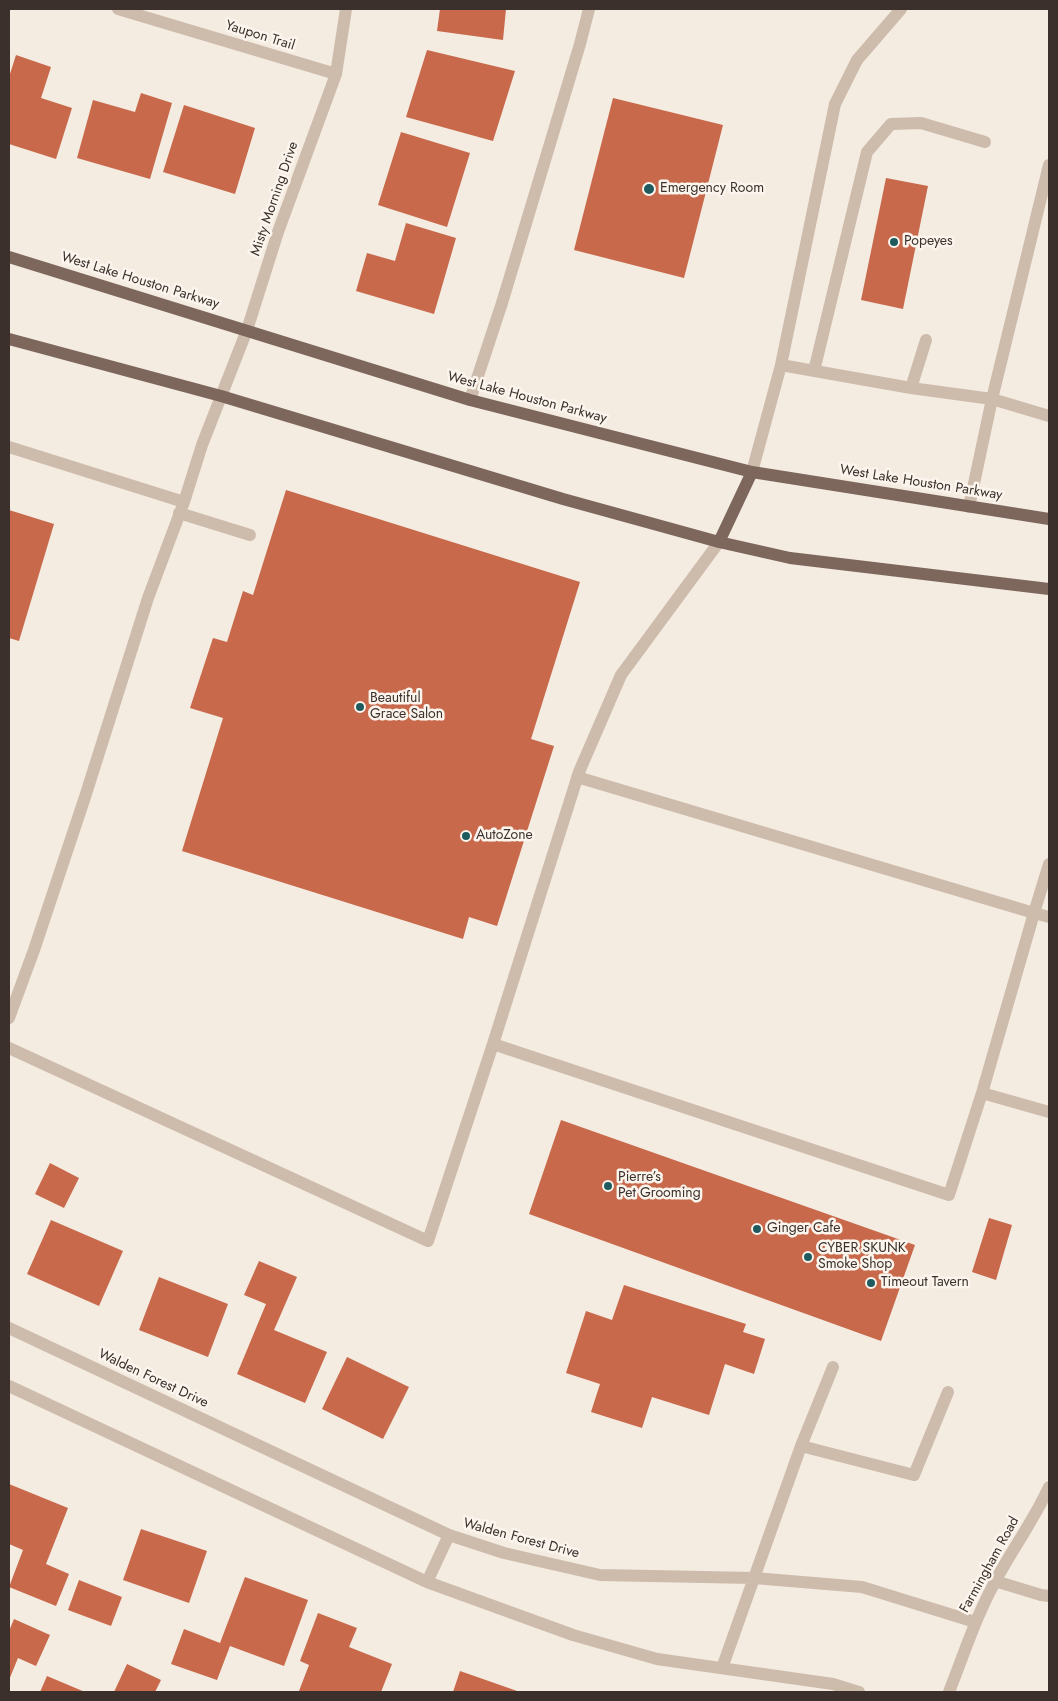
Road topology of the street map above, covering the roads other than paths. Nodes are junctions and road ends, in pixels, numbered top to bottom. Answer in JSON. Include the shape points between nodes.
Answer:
{"nodes":[{"id":1,"x":118,"y":9,"type":"edge"},
{"id":2,"x":346,"y":9,"type":"edge"},
{"id":3,"x":589,"y":9,"type":"edge"},
{"id":4,"x":901,"y":9,"type":"edge"},
{"id":5,"x":336,"y":74,"type":"junction"},
{"id":6,"x":984,"y":142,"type":"dead end"},
{"id":7,"x":1049,"y":165,"type":"edge"},
{"id":8,"x":9,"y":257,"type":"edge"},
{"id":9,"x":247,"y":330,"type":"junction"},
{"id":10,"x":9,"y":339,"type":"edge"},
{"id":11,"x":926,"y":340,"type":"dead end"},
{"id":12,"x":781,"y":365,"type":"junction"},
{"id":13,"x":814,"y":371,"type":"junction"},
{"id":14,"x":911,"y":388,"type":"junction"},
{"id":15,"x":221,"y":396,"type":"junction"},
{"id":16,"x":992,"y":399,"type":"junction"},
{"id":17,"x":470,"y":400,"type":"junction"},
{"id":18,"x":1049,"y":416,"type":"edge"},
{"id":19,"x":9,"y":448,"type":"edge"},
{"id":20,"x":752,"y":472,"type":"junction"},
{"id":21,"x":969,"y":507,"type":"junction"},
{"id":22,"x":182,"y":508,"type":"junction"},
{"id":23,"x":1049,"y":519,"type":"edge"},
{"id":24,"x":250,"y":535,"type":"dead end"},
{"id":25,"x":719,"y":542,"type":"junction"},
{"id":26,"x":1049,"y":589,"type":"edge"},
{"id":27,"x":577,"y":777,"type":"junction"},
{"id":28,"x":1049,"y":864,"type":"edge"},
{"id":29,"x":1034,"y":913,"type":"junction"},
{"id":30,"x":1049,"y":917,"type":"edge"},
{"id":31,"x":9,"y":1018,"type":"edge"},
{"id":32,"x":493,"y":1044,"type":"junction"},
{"id":33,"x":9,"y":1048,"type":"edge"},
{"id":34,"x":982,"y":1093,"type":"junction"},
{"id":35,"x":1049,"y":1112,"type":"edge"},
{"id":36,"x":9,"y":1328,"type":"edge"},
{"id":37,"x":833,"y":1367,"type":"dead end"},
{"id":38,"x":9,"y":1386,"type":"edge"},
{"id":39,"x":948,"y":1392,"type":"dead end"},
{"id":40,"x":801,"y":1446,"type":"junction"},
{"id":41,"x":1049,"y":1487,"type":"edge"},
{"id":42,"x":1049,"y":1502,"type":"edge"},
{"id":43,"x":1039,"y":1510,"type":"junction"},
{"id":44,"x":448,"y":1535,"type":"junction"},
{"id":45,"x":754,"y":1578,"type":"junction"},
{"id":46,"x":995,"y":1581,"type":"junction"},
{"id":47,"x":427,"y":1582,"type":"junction"},
{"id":48,"x":1049,"y":1596,"type":"edge"},
{"id":49,"x":975,"y":1622,"type":"junction"},
{"id":50,"x":722,"y":1668,"type":"junction"},
{"id":51,"x":860,"y":1692,"type":"edge"},
{"id":52,"x":949,"y":1692,"type":"edge"}],
"edges":[{"from":1,"to":5,"type":"street","name":"Yaupon Trail"},
{"from":2,"to":5,"type":"street","name":"Misty Morning Drive"},
{"from":3,"to":17,"type":"street"},
{"from":4,"to":12,"type":"street","via":[[857,60],[835,104]]},
{"from":5,"to":9,"type":"street","name":"Misty Morning Drive","via":[[278,232]]},
{"from":6,"to":13,"type":"street","via":[[921,124],[891,124],[867,152]]},
{"from":7,"to":16,"type":"street"},
{"from":8,"to":9,"type":"main road","name":"West Lake Houston Parkway"},
{"from":9,"to":15,"type":"street","name":"Misty Morning Drive"},
{"from":9,"to":17,"type":"main road","name":"West Lake Houston Parkway"},
{"from":10,"to":15,"type":"main road"},
{"from":11,"to":14,"type":"street"},
{"from":12,"to":13,"type":"street"},
{"from":12,"to":20,"type":"street"},
{"from":13,"to":14,"type":"street"},
{"from":14,"to":16,"type":"street"},
{"from":15,"to":22,"type":"street","name":"Misty Morning Drive"},
{"from":15,"to":25,"type":"main road","via":[[562,499]]},
{"from":16,"to":18,"type":"street"},
{"from":16,"to":21,"type":"street"},
{"from":17,"to":20,"type":"main road","name":"West Lake Houston Parkway"},
{"from":19,"to":22,"type":"street"},
{"from":20,"to":21,"type":"main road","name":"West Lake Houston Parkway"},
{"from":20,"to":25,"type":"main road"},
{"from":21,"to":23,"type":"main road","name":"West Lake Houston Parkway"},
{"from":22,"to":24,"type":"street"},
{"from":22,"to":31,"type":"street","name":"Misty Morning Drive","via":[[148,598]]},
{"from":25,"to":26,"type":"main road","via":[[790,558]]},
{"from":25,"to":27,"type":"street","via":[[620,675]]},
{"from":27,"to":29,"type":"street"},
{"from":27,"to":32,"type":"street"},
{"from":28,"to":29,"type":"street"},
{"from":29,"to":30,"type":"street"},
{"from":29,"to":34,"type":"street"},
{"from":32,"to":33,"type":"street","via":[[428,1242]]},
{"from":32,"to":34,"type":"street","via":[[950,1195]]},
{"from":34,"to":35,"type":"street"},
{"from":36,"to":44,"type":"street","name":"Walden Forest Drive"},
{"from":37,"to":40,"type":"street"},
{"from":38,"to":47,"type":"street"},
{"from":39,"to":40,"type":"street","via":[[914,1475]]},
{"from":40,"to":45,"type":"street"},
{"from":41,"to":43,"type":"street","name":"Farmingham Road"},
{"from":42,"to":43,"type":"street","name":"Farmingham Road"},
{"from":43,"to":46,"type":"street","name":"Farmingham Road"},
{"from":44,"to":45,"type":"street","name":"Walden Forest Drive","via":[[600,1575]]},
{"from":44,"to":47,"type":"street"},
{"from":45,"to":49,"type":"street","name":"Walden Forest Drive","via":[[862,1587]]},
{"from":45,"to":50,"type":"street"},
{"from":46,"to":48,"type":"street"},
{"from":46,"to":49,"type":"street","name":"Farmingham Road"},
{"from":47,"to":50,"type":"street","via":[[573,1635],[657,1659]]},
{"from":49,"to":52,"type":"street","name":"Farmingham Road"},
{"from":50,"to":51,"type":"street","via":[[833,1684]]}]}
